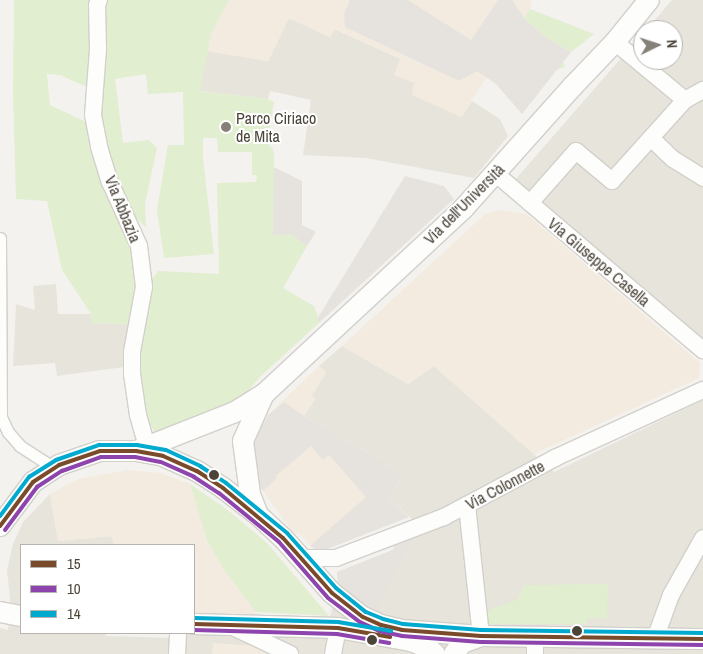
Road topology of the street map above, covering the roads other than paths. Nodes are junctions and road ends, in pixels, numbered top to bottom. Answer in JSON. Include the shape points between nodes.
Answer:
{"nodes":[{"id":1,"x":99,"y":0,"type":"edge"},
{"id":2,"x":649,"y":0,"type":"edge"},
{"id":3,"x":615,"y":42,"type":"junction"},
{"id":4,"x":703,"y":90,"type":"edge"},
{"id":5,"x":685,"y":100,"type":"junction"},
{"id":6,"x":651,"y":138,"type":"junction"},
{"id":7,"x":496,"y":174,"type":"junction"},
{"id":8,"x":703,"y":178,"type":"edge"},
{"id":9,"x":530,"y":203,"type":"junction"},
{"id":10,"x":0,"y":238,"type":"edge"},
{"id":11,"x":703,"y":350,"type":"edge"},
{"id":12,"x":703,"y":390,"type":"edge"},
{"id":13,"x":264,"y":394,"type":"junction"},
{"id":14,"x":0,"y":406,"type":"edge"},
{"id":15,"x":142,"y":449,"type":"junction"},
{"id":16,"x":54,"y":468,"type":"junction"},
{"id":17,"x":467,"y":506,"type":"junction"},
{"id":18,"x":258,"y":515,"type":"junction"},
{"id":19,"x":0,"y":526,"type":"edge"},
{"id":20,"x":703,"y":538,"type":"edge"},
{"id":21,"x":300,"y":558,"type":"junction"},
{"id":22,"x":332,"y":593,"type":"junction"},
{"id":23,"x":0,"y":612,"type":"edge"},
{"id":24,"x":20,"y":616,"type":"edge"},
{"id":25,"x":195,"y":624,"type":"edge"},
{"id":26,"x":225,"y":624,"type":"junction"},
{"id":27,"x":338,"y":628,"type":"junction"},
{"id":28,"x":178,"y":634,"type":"edge"},
{"id":29,"x":481,"y":636,"type":"junction"},
{"id":30,"x":655,"y":639,"type":"junction"},
{"id":31,"x":703,"y":639,"type":"edge"},
{"id":32,"x":535,"y":646,"type":"edge"},
{"id":33,"x":177,"y":654,"type":"edge"},
{"id":34,"x":290,"y":654,"type":"edge"},
{"id":35,"x":333,"y":654,"type":"edge"},
{"id":36,"x":435,"y":654,"type":"edge"},
{"id":37,"x":454,"y":654,"type":"edge"}],
"edges":[{"from":1,"to":15,"type":"street","name":"Via Abbazia","via":[[93,115],[110,182],[139,246],[144,287],[132,352]]},
{"from":2,"to":3,"type":"street","name":"Via dell'Università"},
{"from":3,"to":5,"type":"street"},
{"from":3,"to":7,"type":"street","name":"Via dell'Università"},
{"from":4,"to":5,"type":"street"},
{"from":5,"to":6,"type":"street"},
{"from":6,"to":8,"type":"street","via":[[672,159]]},
{"from":6,"to":9,"type":"street","via":[[612,181],[576,151]]},
{"from":7,"to":9,"type":"street","name":"Via Giuseppe Casella"},
{"from":7,"to":13,"type":"street","name":"Via dell'Università","via":[[463,209]]},
{"from":9,"to":11,"type":"street","name":"Via Giuseppe Casella"},
{"from":10,"to":14,"type":"street"},
{"from":12,"to":17,"type":"street","name":"Via Colonnette","via":[[555,458]]},
{"from":13,"to":15,"type":"street","name":"Via dell'Università","via":[[236,412]]},
{"from":13,"to":18,"type":"street","name":"Via dell'Università","via":[[243,441],[250,494]]},
{"from":14,"to":16,"type":"street","via":[[8,432],[20,446]]},
{"from":15,"to":16,"type":"street","via":[[100,451]]},
{"from":15,"to":18,"type":"street","via":[[197,471]]},
{"from":16,"to":19,"type":"street","via":[[33,482]]},
{"from":17,"to":21,"type":"street","name":"Via Colonnette","via":[[336,558]]},
{"from":17,"to":29,"type":"street"},
{"from":18,"to":21,"type":"street"},
{"from":20,"to":30,"type":"street","via":[[671,595]]},
{"from":21,"to":22,"type":"street"},
{"from":22,"to":27,"type":"street","via":[[338,604]]},
{"from":22,"to":29,"type":"street","via":[[363,617],[382,625],[402,630]]},
{"from":23,"to":24,"type":"street"},
{"from":25,"to":26,"type":"street"},
{"from":26,"to":27,"type":"street"},
{"from":26,"to":34,"type":"street"},
{"from":27,"to":35,"type":"street"},
{"from":27,"to":36,"type":"street","via":[[411,641]]},
{"from":28,"to":33,"type":"street"},
{"from":29,"to":32,"type":"street"},
{"from":29,"to":37,"type":"street","via":[[462,643]]},
{"from":30,"to":31,"type":"street"},
{"from":30,"to":32,"type":"street"}]}
